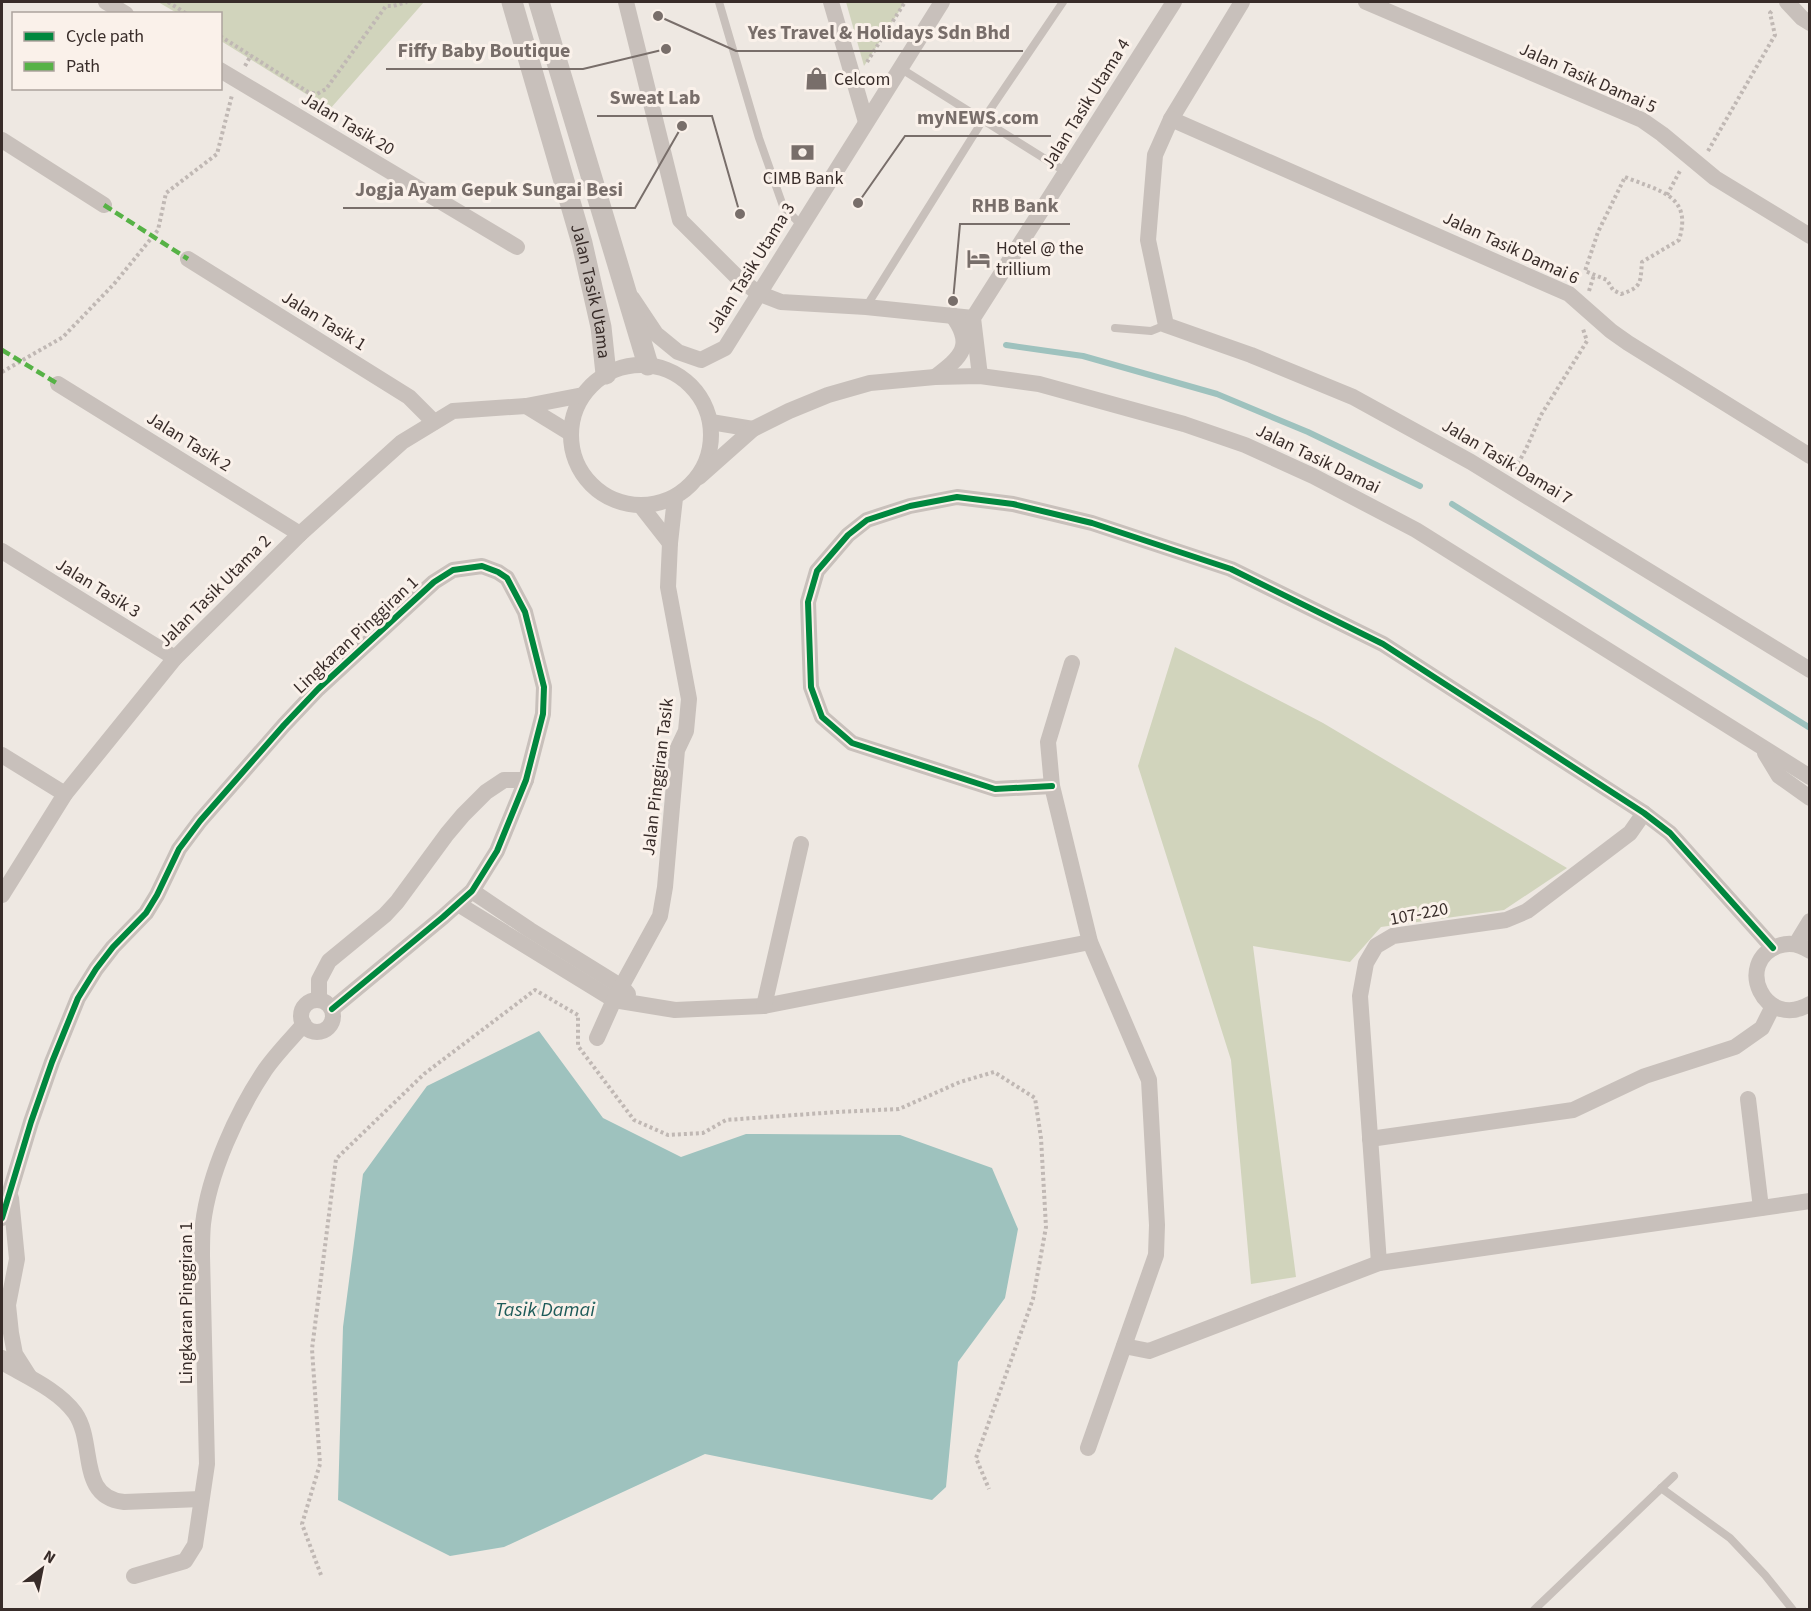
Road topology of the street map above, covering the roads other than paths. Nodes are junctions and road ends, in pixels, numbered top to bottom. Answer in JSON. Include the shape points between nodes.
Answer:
{"nodes":[{"id":1,"x":106,"y":2,"type":"edge"},
{"id":2,"x":512,"y":2,"type":"edge"},
{"id":3,"x":539,"y":2,"type":"edge"},
{"id":4,"x":626,"y":2,"type":"edge"},
{"id":5,"x":719,"y":2,"type":"edge"},
{"id":6,"x":831,"y":2,"type":"edge"},
{"id":7,"x":942,"y":2,"type":"edge"},
{"id":8,"x":1063,"y":2,"type":"edge"},
{"id":9,"x":1173,"y":2,"type":"edge"},
{"id":10,"x":1242,"y":2,"type":"edge"},
{"id":11,"x":1366,"y":2,"type":"edge"},
{"id":12,"x":1787,"y":2,"type":"edge"},
{"id":13,"x":123,"y":12,"type":"edge"},
{"id":14,"x":1809,"y":23,"type":"edge"},
{"id":15,"x":900,"y":68,"type":"junction"},
{"id":16,"x":222,"y":71,"type":"edge"},
{"id":17,"x":1171,"y":119,"type":"junction"},
{"id":18,"x":983,"y":120,"type":"junction"},
{"id":19,"x":866,"y":122,"type":"junction"},
{"id":20,"x":2,"y":141,"type":"edge"},
{"id":21,"x":1066,"y":172,"type":"junction"},
{"id":22,"x":104,"y":205,"type":"dead end"},
{"id":23,"x":801,"y":225,"type":"junction"},
{"id":24,"x":1809,"y":236,"type":"edge"},
{"id":25,"x":609,"y":237,"type":"junction"},
{"id":26,"x":582,"y":243,"type":"junction"},
{"id":27,"x":517,"y":247,"type":"dead end"},
{"id":28,"x":188,"y":259,"type":"dead end"},
{"id":29,"x":624,"y":285,"type":"junction"},
{"id":30,"x":758,"y":293,"type":"junction"},
{"id":31,"x":866,"y":307,"type":"junction"},
{"id":32,"x":952,"y":315,"type":"junction"},
{"id":33,"x":973,"y":318,"type":"junction"},
{"id":34,"x":1166,"y":325,"type":"junction"},
{"id":35,"x":1114,"y":328,"type":"dead end"},
{"id":36,"x":648,"y":365,"type":"junction"},
{"id":37,"x":606,"y":374,"type":"junction"},
{"id":38,"x":980,"y":376,"type":"junction"},
{"id":39,"x":935,"y":377,"type":"junction"},
{"id":40,"x":58,"y":384,"type":"dead end"},
{"id":41,"x":583,"y":395,"type":"junction"},
{"id":42,"x":526,"y":406,"type":"junction"},
{"id":43,"x":435,"y":422,"type":"junction"},
{"id":44,"x":711,"y":422,"type":"junction"},
{"id":45,"x":753,"y":429,"type":"junction"},
{"id":46,"x":570,"y":433,"type":"junction"},
{"id":47,"x":1809,"y":456,"type":"edge"},
{"id":48,"x":699,"y":477,"type":"junction"},
{"id":49,"x":675,"y":498,"type":"junction"},
{"id":50,"x":641,"y":506,"type":"junction"},
{"id":51,"x":300,"y":534,"type":"junction"},
{"id":52,"x":670,"y":543,"type":"junction"},
{"id":53,"x":2,"y":551,"type":"edge"},
{"id":54,"x":175,"y":658,"type":"junction"},
{"id":55,"x":1071,"y":663,"type":"dead end"},
{"id":56,"x":1807,"y":664,"type":"edge"},
{"id":57,"x":1762,"y":748,"type":"junction"},
{"id":58,"x":2,"y":755,"type":"edge"},
{"id":59,"x":1809,"y":777,"type":"edge"},
{"id":60,"x":526,"y":780,"type":"junction"},
{"id":61,"x":1052,"y":786,"type":"junction"},
{"id":62,"x":65,"y":794,"type":"junction"},
{"id":63,"x":1809,"y":798,"type":"edge"},
{"id":64,"x":1644,"y":813,"type":"junction"},
{"id":65,"x":801,"y":844,"type":"dead end"},
{"id":66,"x":471,"y":891,"type":"junction"},
{"id":67,"x":2,"y":895,"type":"edge"},
{"id":68,"x":458,"y":904,"type":"junction"},
{"id":69,"x":1809,"y":921,"type":"edge"},
{"id":70,"x":1090,"y":942,"type":"junction"},
{"id":71,"x":1803,"y":947,"type":"edge"},
{"id":72,"x":1773,"y":948,"type":"junction"},
{"id":73,"x":618,"y":993,"type":"junction"},
{"id":74,"x":1809,"y":1004,"type":"edge"},
{"id":75,"x":325,"y":1005,"type":"junction"},
{"id":76,"x":764,"y":1006,"type":"junction"},
{"id":77,"x":1773,"y":1006,"type":"junction"},
{"id":78,"x":304,"y":1024,"type":"junction"},
{"id":79,"x":597,"y":1038,"type":"dead end"},
{"id":80,"x":1748,"y":1099,"type":"dead end"},
{"id":81,"x":1370,"y":1139,"type":"junction"},
{"id":82,"x":10,"y":1191,"type":"junction"},
{"id":83,"x":1809,"y":1201,"type":"edge"},
{"id":84,"x":1761,"y":1208,"type":"junction"},
{"id":85,"x":2,"y":1218,"type":"edge"},
{"id":86,"x":1379,"y":1263,"type":"junction"},
{"id":87,"x":1124,"y":1346,"type":"junction"},
{"id":88,"x":2,"y":1358,"type":"edge"},
{"id":89,"x":30,"y":1378,"type":"junction"},
{"id":90,"x":1088,"y":1448,"type":"dead end"},
{"id":91,"x":1674,"y":1476,"type":"dead end"},
{"id":92,"x":1661,"y":1488,"type":"junction"},
{"id":93,"x":201,"y":1499,"type":"junction"},
{"id":94,"x":134,"y":1576,"type":"dead end"},
{"id":95,"x":1534,"y":1610,"type":"edge"},
{"id":96,"x":1793,"y":1610,"type":"edge"}],
"edges":[{"from":1,"to":13,"type":"street"},
{"from":2,"to":26,"type":"street","name":"Jalan Tasik Utama"},
{"from":3,"to":25,"type":"street","name":"Jalan Tasik Utama"},
{"from":4,"to":30,"type":"street","via":[[680,220]]},
{"from":5,"to":23,"type":"lane","via":[[783,206]]},
{"from":6,"to":19,"type":"street"},
{"from":7,"to":15,"type":"street","name":"Jalan Tasik Utama 3"},
{"from":8,"to":18,"type":"lane"},
{"from":9,"to":21,"type":"street","name":"Jalan Tasik Utama 4"},
{"from":10,"to":17,"type":"street"},
{"from":11,"to":24,"type":"street","name":"Jalan Tasik Damai 5","via":[[1642,120],[1715,178]]},
{"from":12,"to":14,"type":"street"},
{"from":15,"to":18,"type":"lane"},
{"from":15,"to":19,"type":"street","name":"Jalan Tasik Utama 3"},
{"from":16,"to":27,"type":"street","name":"Jalan Tasik 20"},
{"from":17,"to":34,"type":"street","via":[[1155,155],[1148,240]]},
{"from":17,"to":47,"type":"street","name":"Jalan Tasik Damai 6","via":[[1569,294],[1628,343]]},
{"from":18,"to":21,"type":"lane"},
{"from":18,"to":31,"type":"lane"},
{"from":19,"to":23,"type":"street","name":"Jalan Tasik Utama 3"},
{"from":20,"to":22,"type":"street"},
{"from":21,"to":33,"type":"street","name":"Jalan Tasik Utama 4"},
{"from":23,"to":30,"type":"street","name":"Jalan Tasik Utama 3"},
{"from":25,"to":26,"type":"street"},
{"from":25,"to":29,"type":"street","name":"Jalan Tasik Utama"},
{"from":26,"to":37,"type":"street","name":"Jalan Tasik Utama","via":[[601,327]]},
{"from":28,"to":43,"type":"street","name":"Jalan Tasik 1","via":[[409,397]]},
{"from":29,"to":30,"type":"street","name":"Jalan Tasik Utama 3","via":[[656,334],[678,352],[702,360],[725,348]]},
{"from":29,"to":36,"type":"street","name":"Jalan Tasik Utama"},
{"from":30,"to":31,"type":"street","via":[[781,302]]},
{"from":31,"to":32,"type":"street"},
{"from":32,"to":33,"type":"street"},
{"from":32,"to":39,"type":"street","via":[[961,327],[964,346],[959,357]]},
{"from":33,"to":38,"type":"street"},
{"from":34,"to":35,"type":"lane","via":[[1151,331]]},
{"from":34,"to":56,"type":"street","name":"Jalan Tasik Damai 7","via":[[1353,398],[1471,462]]},
{"from":36,"to":37,"type":"street","via":[[626,366]]},
{"from":36,"to":44,"type":"street","via":[[670,371],[689,383],[703,401]]},
{"from":37,"to":41,"type":"street"},
{"from":38,"to":39,"type":"street","name":"Jalan Tasik Damai"},
{"from":38,"to":57,"type":"street","name":"Jalan Tasik Damai","via":[[1039,384],[1184,424],[1245,445],[1313,476],[1416,530]]},
{"from":39,"to":45,"type":"street","name":"Jalan Tasik Damai","via":[[870,382],[828,395]]},
{"from":40,"to":51,"type":"street","name":"Jalan Tasik 2"},
{"from":41,"to":42,"type":"street","name":"Jalan Tasik Utama 2"},
{"from":41,"to":46,"type":"street","via":[[573,413]]},
{"from":42,"to":43,"type":"street","name":"Jalan Tasik Utama 2","via":[[453,411]]},
{"from":42,"to":46,"type":"street"},
{"from":43,"to":51,"type":"street","name":"Jalan Tasik Utama 2","via":[[402,442]]},
{"from":44,"to":45,"type":"street"},
{"from":44,"to":48,"type":"street","via":[[708,460]]},
{"from":45,"to":48,"type":"street","name":"Jalan Tasik Damai"},
{"from":46,"to":50,"type":"street","via":[[572,452],[590,484],[622,504]]},
{"from":48,"to":49,"type":"street"},
{"from":49,"to":50,"type":"street"},
{"from":49,"to":52,"type":"street","name":"Jalan Pinggiran Tasik"},
{"from":50,"to":52,"type":"street"},
{"from":51,"to":54,"type":"street","name":"Jalan Tasik Utama 2"},
{"from":52,"to":73,"type":"street","name":"Jalan Pinggiran Tasik","via":[[668,586],[688,699],[686,731],[677,750],[660,916]]},
{"from":53,"to":54,"type":"street","name":"Jalan Tasik 3"},
{"from":54,"to":62,"type":"street","name":"Jalan Tasik Utama 2"},
{"from":55,"to":61,"type":"street","via":[[1048,742]]},
{"from":57,"to":59,"type":"street","name":"Jalan Tasik Damai"},
{"from":57,"to":63,"type":"street","via":[[1779,776]]},
{"from":58,"to":62,"type":"street"},
{"from":60,"to":66,"type":"street","name":"Lingkaran Pinggiran 1","via":[[497,851]]},
{"from":60,"to":75,"type":"street","via":[[504,780],[486,792],[447,834],[397,902],[329,961],[319,980]]},
{"from":60,"to":82,"type":"street","name":"Lingkaran Pinggiran 1","via":[[543,714],[544,687],[525,612],[507,578],[498,572],[482,566],[453,570],[434,582],[318,689],[207,812],[179,849],[146,913],[114,946],[78,998],[45,1082]]},
{"from":61,"to":64,"type":"street","via":[[995,789],[852,743],[822,717],[811,687],[808,602],[817,571],[848,534],[867,520],[957,497],[1013,504],[1092,523],[1231,569],[1383,644]]},
{"from":61,"to":70,"type":"street"},
{"from":62,"to":67,"type":"street","name":"Jalan Tasik Utama 2"},
{"from":64,"to":72,"type":"street","via":[[1670,833]]},
{"from":64,"to":81,"type":"street","name":"107-220","via":[[1630,833],[1527,910],[1506,920],[1393,936],[1377,946],[1366,963],[1360,996]]},
{"from":65,"to":76,"type":"street"},
{"from":66,"to":68,"type":"street","name":"Lingkaran Pinggiran 1"},
{"from":66,"to":73,"type":"street"},
{"from":68,"to":73,"type":"street"},
{"from":68,"to":75,"type":"street","name":"Lingkaran Pinggiran 1"},
{"from":69,"to":71,"type":"street"},
{"from":70,"to":76,"type":"street"},
{"from":70,"to":87,"type":"street","via":[[1149,1080],[1156,1255]]},
{"from":71,"to":72,"type":"street","via":[[1784,944]]},
{"from":72,"to":77,"type":"street","via":[[1760,962],[1756,982],[1759,992]]},
{"from":73,"to":76,"type":"street","via":[[636,1004],[675,1010]]},
{"from":73,"to":79,"type":"street","name":"Jalan Pinggiran Tasik"},
{"from":74,"to":77,"type":"street","via":[[1793,1011]]},
{"from":75,"to":78,"type":"street","via":[[309,1002],[302,1010]]},
{"from":75,"to":78,"type":"street","via":[[332,1020],[327,1028],[317,1031]]},
{"from":77,"to":81,"type":"street","via":[[1762,1028],[1735,1047],[1645,1076],[1573,1110]]},
{"from":78,"to":93,"type":"street","name":"Lingkaran Pinggiran 1","via":[[266,1068],[243,1107],[208,1196],[202,1256],[207,1464]]},
{"from":80,"to":84,"type":"street"},
{"from":81,"to":86,"type":"street","name":"107-220"},
{"from":82,"to":85,"type":"street","name":"Lingkaran Pinggiran 1"},
{"from":82,"to":89,"type":"street","name":"Lingkaran Pinggiran 1","via":[[17,1259],[8,1305],[15,1354]]},
{"from":83,"to":84,"type":"street"},
{"from":84,"to":86,"type":"street"},
{"from":86,"to":87,"type":"street","via":[[1149,1351]]},
{"from":87,"to":90,"type":"street"},
{"from":88,"to":89,"type":"street","name":"Lingkaran Pinggiran 1"},
{"from":89,"to":93,"type":"street","name":"Lingkaran Pinggiran 1","via":[[74,1412],[84,1428],[91,1473],[103,1494],[124,1502]]},
{"from":91,"to":92,"type":"lane"},
{"from":92,"to":95,"type":"lane"},
{"from":92,"to":96,"type":"lane","via":[[1730,1538]]},
{"from":93,"to":94,"type":"street","name":"Lingkaran Pinggiran 1","via":[[195,1545],[185,1561]]}]}
